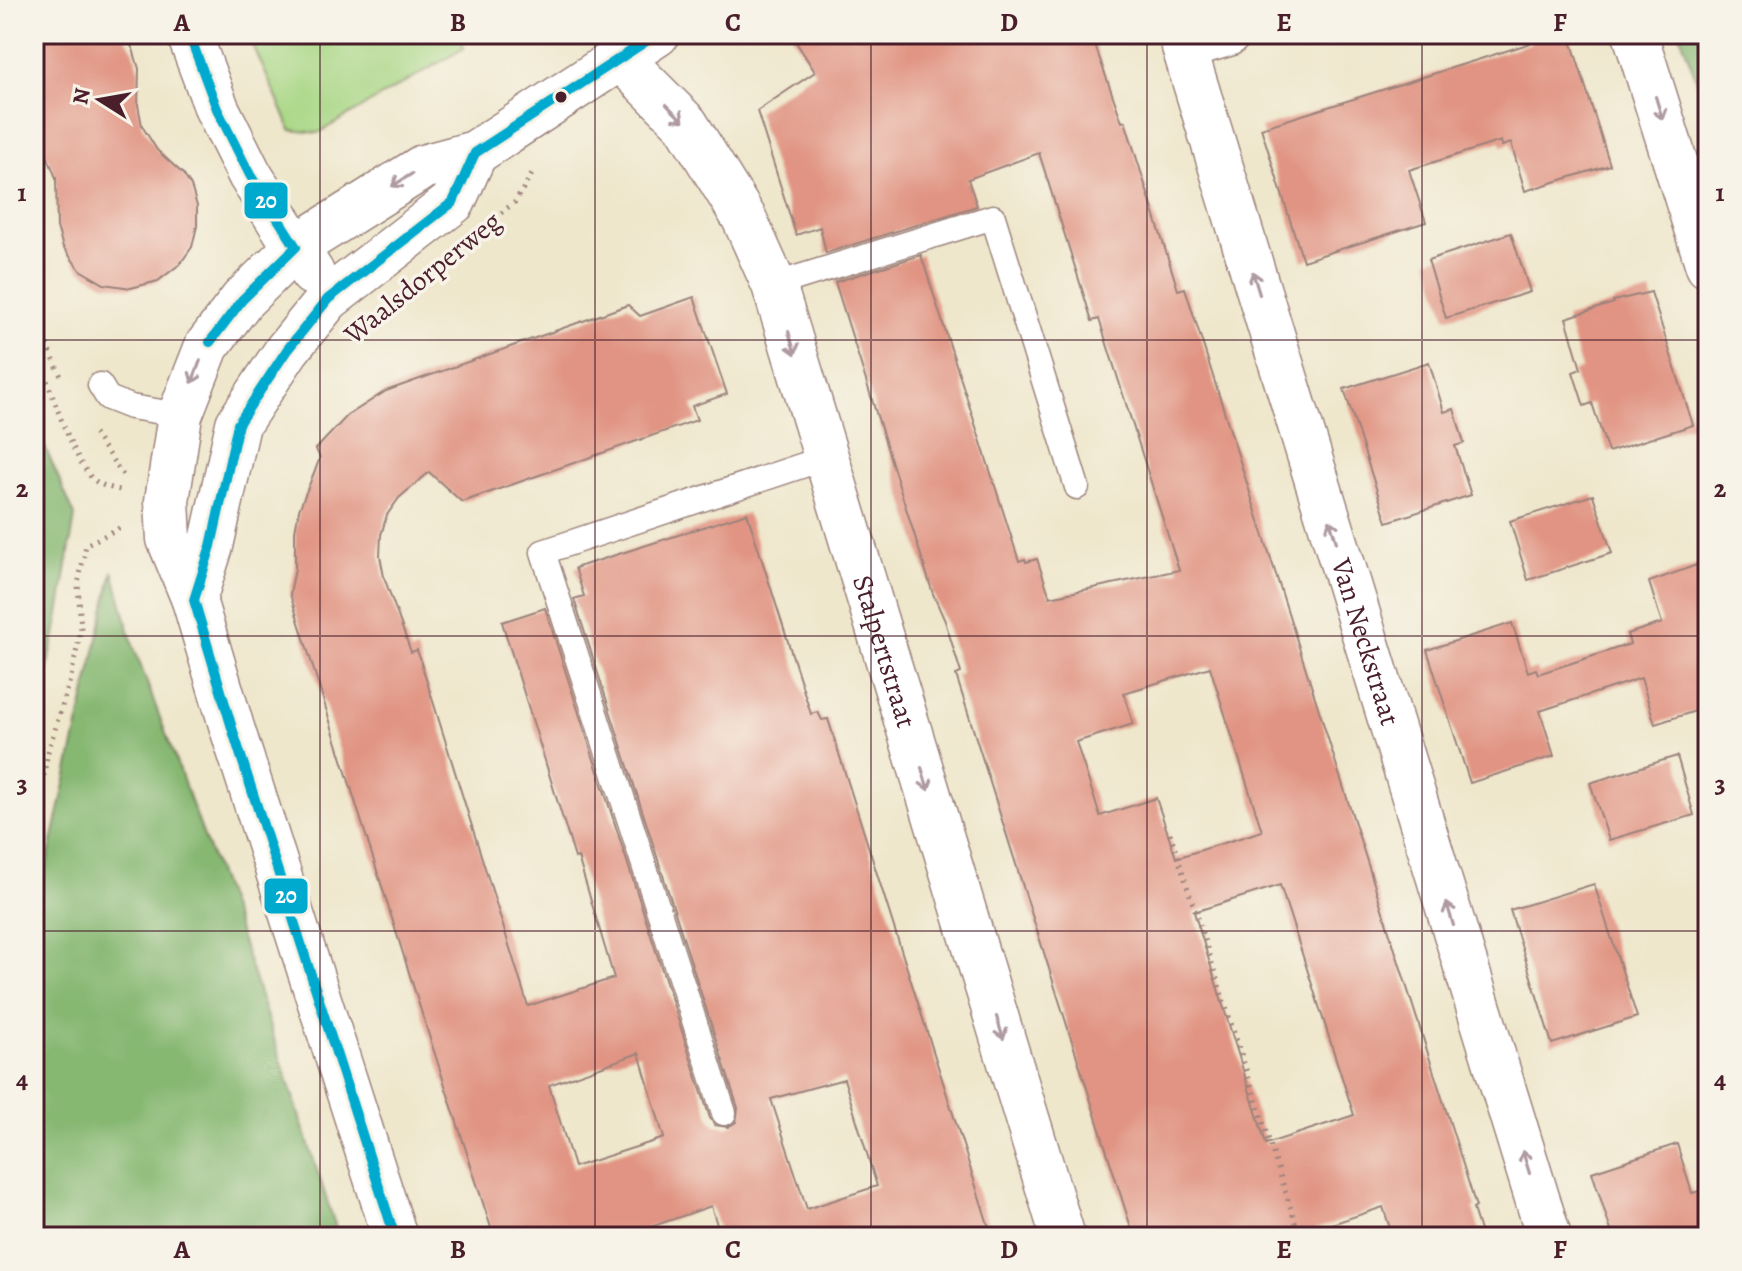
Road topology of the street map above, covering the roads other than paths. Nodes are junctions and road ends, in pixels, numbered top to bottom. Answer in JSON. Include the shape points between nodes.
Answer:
{"nodes":[{"id":1,"x":189,"y":34,"type":"edge"},
{"id":2,"x":657,"y":34,"type":"edge"},
{"id":3,"x":1228,"y":34,"type":"edge"},
{"id":4,"x":1635,"y":34,"type":"edge"},
{"id":5,"x":620,"y":58,"type":"junction"},
{"id":6,"x":475,"y":153,"type":"junction"},
{"id":7,"x":296,"y":247,"type":"junction"},
{"id":8,"x":1708,"y":266,"type":"edge"},
{"id":9,"x":774,"y":285,"type":"junction"},
{"id":10,"x":328,"y":299,"type":"junction"},
{"id":11,"x":100,"y":385,"type":"dead end"},
{"id":12,"x":180,"y":415,"type":"junction"},
{"id":13,"x":238,"y":424,"type":"junction"},
{"id":14,"x":828,"y":457,"type":"junction"},
{"id":15,"x":1077,"y":487,"type":"dead end"},
{"id":16,"x":194,"y":600,"type":"junction"},
{"id":17,"x":724,"y":1113,"type":"dead end"},
{"id":18,"x":395,"y":1237,"type":"edge"},
{"id":19,"x":1063,"y":1237,"type":"edge"},
{"id":20,"x":1549,"y":1237,"type":"edge"}],
"edges":[{"from":1,"to":7,"type":"street","via":[[250,175]]},
{"from":2,"to":5,"type":"street"},
{"from":20,"to":3,"type":"street","name":"Van Neckstraat","one_way":true,"via":[[1184,47]]},
{"from":4,"to":8,"type":"street","one_way":true},
{"from":5,"to":6,"type":"street"},
{"from":5,"to":9,"type":"street","name":"Stalpertstraat","one_way":true,"via":[[686,124],[744,218]]},
{"from":6,"to":7,"type":"street","one_way":true,"via":[[423,167]]},
{"from":6,"to":10,"type":"street","name":"Waalsdorperweg","via":[[453,202]]},
{"from":7,"to":10,"type":"street"},
{"from":7,"to":12,"type":"street","one_way":true,"via":[[242,300],[207,346]]},
{"from":9,"to":14,"type":"street","name":"Stalpertstraat","one_way":true},
{"from":9,"to":15,"type":"lane","via":[[993,217]]},
{"from":10,"to":13,"type":"street","name":"Waalsdorperweg"},
{"from":11,"to":12,"type":"lane","via":[[108,398],[131,407]]},
{"from":12,"to":13,"type":"street"},
{"from":12,"to":16,"type":"street","via":[[167,501],[169,539]]},
{"from":13,"to":16,"type":"street","name":"Waalsdorperweg"},
{"from":14,"to":17,"type":"lane","via":[[543,552]]},
{"from":14,"to":19,"type":"street","name":"Stalpertstraat","one_way":true},
{"from":16,"to":18,"type":"street"}]}
